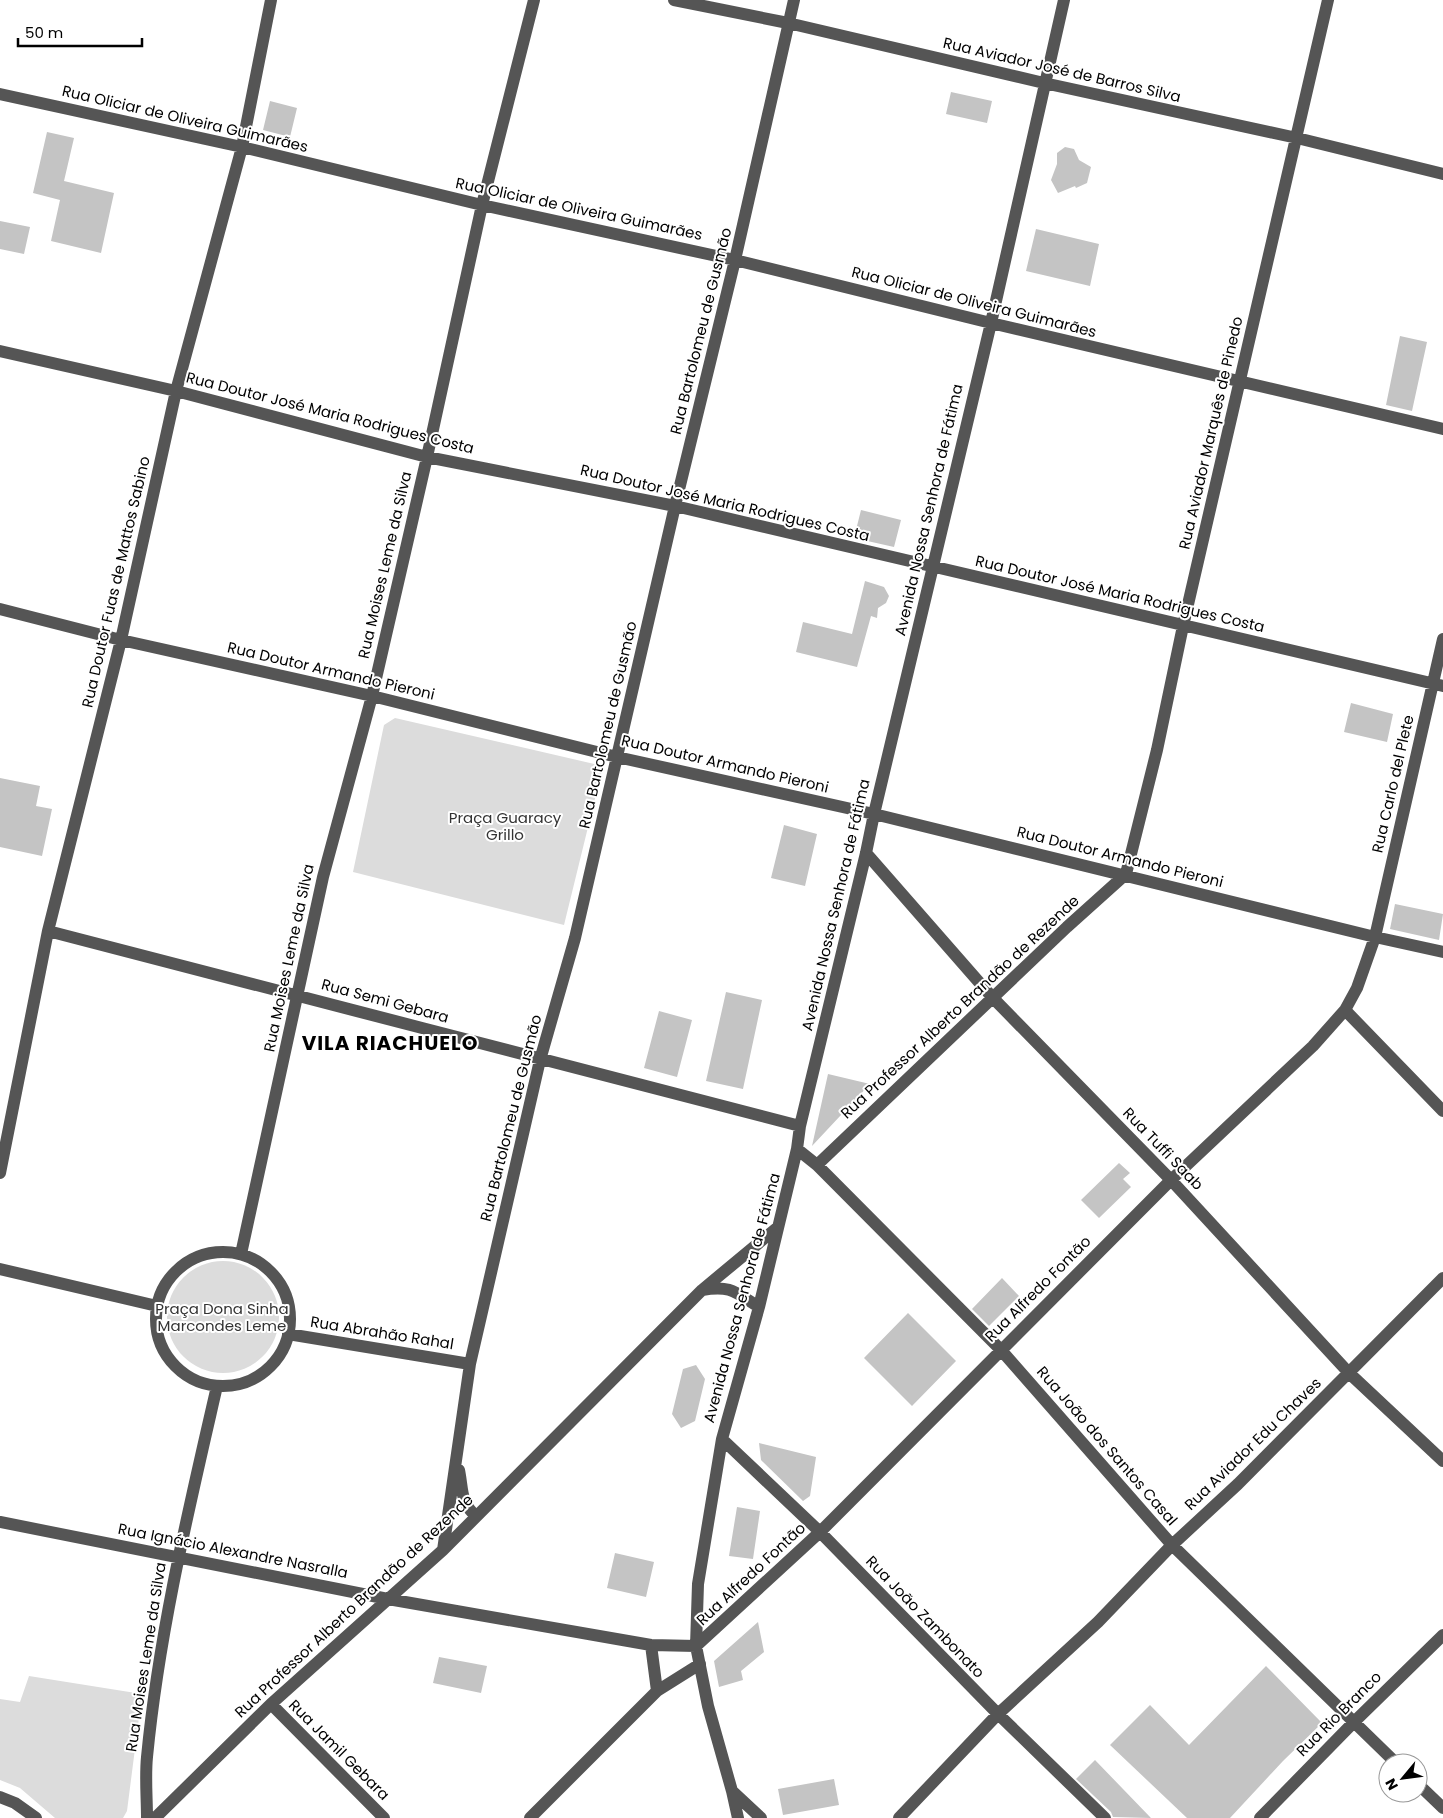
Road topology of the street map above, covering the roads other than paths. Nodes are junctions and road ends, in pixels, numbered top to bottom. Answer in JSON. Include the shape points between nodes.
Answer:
{"nodes":[{"id":1,"x":270,"y":0,"type":"edge"},
{"id":2,"x":534,"y":0,"type":"edge"},
{"id":3,"x":674,"y":0,"type":"edge"},
{"id":4,"x":794,"y":0,"type":"edge"},
{"id":5,"x":1064,"y":0,"type":"edge"},
{"id":6,"x":1328,"y":0,"type":"edge"},
{"id":7,"x":788,"y":24,"type":"junction"},
{"id":8,"x":1044,"y":83,"type":"junction"},
{"id":9,"x":0,"y":94,"type":"edge"},
{"id":10,"x":1297,"y":138,"type":"junction"},
{"id":11,"x":242,"y":147,"type":"junction"},
{"id":12,"x":1443,"y":174,"type":"edge"},
{"id":13,"x":482,"y":205,"type":"junction"},
{"id":14,"x":735,"y":260,"type":"junction"},
{"id":15,"x":991,"y":323,"type":"junction"},
{"id":16,"x":0,"y":351,"type":"edge"},
{"id":17,"x":1240,"y":381,"type":"junction"},
{"id":18,"x":176,"y":391,"type":"junction"},
{"id":19,"x":1443,"y":429,"type":"edge"},
{"id":20,"x":427,"y":457,"type":"junction"},
{"id":21,"x":675,"y":506,"type":"junction"},
{"id":22,"x":933,"y":567,"type":"junction"},
{"id":23,"x":0,"y":609,"type":"edge"},
{"id":24,"x":1183,"y":626,"type":"junction"},
{"id":25,"x":1443,"y":639,"type":"edge"},
{"id":26,"x":121,"y":640,"type":"junction"},
{"id":27,"x":1438,"y":685,"type":"edge"},
{"id":28,"x":372,"y":696,"type":"junction"},
{"id":29,"x":617,"y":757,"type":"junction"},
{"id":30,"x":874,"y":814,"type":"junction"},
{"id":31,"x":866,"y":853,"type":"junction"},
{"id":32,"x":1126,"y":874,"type":"junction"},
{"id":33,"x":48,"y":931,"type":"junction"},
{"id":34,"x":1375,"y":937,"type":"junction"},
{"id":35,"x":1443,"y":952,"type":"edge"},
{"id":36,"x":297,"y":994,"type":"junction"},
{"id":37,"x":992,"y":997,"type":"junction"},
{"id":38,"x":1345,"y":1010,"type":"junction"},
{"id":39,"x":540,"y":1060,"type":"junction"},
{"id":40,"x":1443,"y":1111,"type":"edge"},
{"id":41,"x":800,"y":1126,"type":"junction"},
{"id":42,"x":797,"y":1149,"type":"junction"},
{"id":43,"x":817,"y":1165,"type":"junction"},
{"id":44,"x":0,"y":1173,"type":"edge"},
{"id":45,"x":1170,"y":1180,"type":"junction"},
{"id":46,"x":778,"y":1227,"type":"junction"},
{"id":47,"x":242,"y":1254,"type":"junction"},
{"id":48,"x":0,"y":1269,"type":"edge"},
{"id":49,"x":1443,"y":1278,"type":"edge"},
{"id":50,"x":702,"y":1290,"type":"junction"},
{"id":51,"x":156,"y":1306,"type":"junction"},
{"id":52,"x":759,"y":1307,"type":"junction"},
{"id":53,"x":288,"y":1334,"type":"junction"},
{"id":54,"x":1001,"y":1350,"type":"junction"},
{"id":55,"x":470,"y":1364,"type":"junction"},
{"id":56,"x":1348,"y":1373,"type":"junction"},
{"id":57,"x":217,"y":1386,"type":"junction"},
{"id":58,"x":722,"y":1439,"type":"junction"},
{"id":59,"x":457,"y":1458,"type":"junction"},
{"id":60,"x":1443,"y":1461,"type":"edge"},
{"id":61,"x":476,"y":1516,"type":"junction"},
{"id":62,"x":0,"y":1522,"type":"edge"},
{"id":63,"x":820,"y":1532,"type":"junction"},
{"id":64,"x":1172,"y":1545,"type":"junction"},
{"id":65,"x":443,"y":1550,"type":"junction"},
{"id":66,"x":178,"y":1556,"type":"junction"},
{"id":67,"x":388,"y":1599,"type":"junction"},
{"id":68,"x":1443,"y":1635,"type":"edge"},
{"id":69,"x":651,"y":1645,"type":"junction"},
{"id":70,"x":696,"y":1646,"type":"junction"},
{"id":71,"x":700,"y":1664,"type":"junction"},
{"id":72,"x":657,"y":1691,"type":"junction"},
{"id":73,"x":272,"y":1704,"type":"junction"},
{"id":74,"x":998,"y":1714,"type":"junction"},
{"id":75,"x":1353,"y":1723,"type":"junction"},
{"id":76,"x":1385,"y":1753,"type":"edge"},
{"id":77,"x":732,"y":1791,"type":"junction"},
{"id":78,"x":1428,"y":1794,"type":"edge"},
{"id":79,"x":0,"y":1796,"type":"edge"},
{"id":80,"x":1443,"y":1808,"type":"edge"},
{"id":81,"x":36,"y":1818,"type":"edge"},
{"id":82,"x":147,"y":1818,"type":"edge"},
{"id":83,"x":155,"y":1818,"type":"edge"},
{"id":84,"x":384,"y":1818,"type":"edge"},
{"id":85,"x":530,"y":1818,"type":"edge"},
{"id":86,"x":738,"y":1818,"type":"edge"},
{"id":87,"x":761,"y":1818,"type":"edge"},
{"id":88,"x":899,"y":1818,"type":"edge"},
{"id":89,"x":1105,"y":1818,"type":"edge"},
{"id":90,"x":1260,"y":1818,"type":"edge"}],
"edges":[{"from":1,"to":11,"type":"street","name":"Rua Doutor Fuas de Mattos Sabino"},
{"from":2,"to":13,"type":"street","name":"Rua Moises Leme da Silva"},
{"from":3,"to":7,"type":"street","name":"Rua Aviador José de Barros Silva"},
{"from":4,"to":7,"type":"street","name":"Rua Bartolomeu de Gusmão"},
{"from":5,"to":8,"type":"street","name":"Avenida Nossa Senhora de Fátima"},
{"from":6,"to":10,"type":"street","name":"Rua Aviador Marquês de Pinedo"},
{"from":7,"to":8,"type":"street","name":"Rua Aviador José de Barros Silva"},
{"from":7,"to":14,"type":"street","name":"Rua Bartolomeu de Gusmão"},
{"from":8,"to":10,"type":"street","name":"Rua Aviador José de Barros Silva"},
{"from":8,"to":15,"type":"street","name":"Avenida Nossa Senhora de Fátima"},
{"from":9,"to":11,"type":"street","name":"Rua Oliciar de Oliveira Guimarães"},
{"from":10,"to":12,"type":"street","name":"Rua Aviador José de Barros Silva"},
{"from":10,"to":17,"type":"street","name":"Rua Aviador Marquês de Pinedo"},
{"from":11,"to":13,"type":"street","name":"Rua Oliciar de Oliveira Guimarães"},
{"from":11,"to":18,"type":"street","name":"Rua Doutor Fuas de Mattos Sabino"},
{"from":13,"to":14,"type":"street","name":"Rua Oliciar de Oliveira Guimarães"},
{"from":13,"to":20,"type":"street","name":"Rua Moises Leme da Silva"},
{"from":14,"to":15,"type":"street","name":"Rua Oliciar de Oliveira Guimarães"},
{"from":14,"to":21,"type":"street","name":"Rua Bartolomeu de Gusmão"},
{"from":15,"to":17,"type":"street","name":"Rua Oliciar de Oliveira Guimarães"},
{"from":15,"to":22,"type":"street","name":"Avenida Nossa Senhora de Fátima"},
{"from":16,"to":18,"type":"street","name":"Rua Doutor José Maria Rodrigues Costa"},
{"from":17,"to":19,"type":"street","name":"Rua Oliciar de Oliveira Guimarães"},
{"from":17,"to":24,"type":"street","name":"Rua Aviador Marquês de Pinedo"},
{"from":18,"to":20,"type":"street","name":"Rua Doutor José Maria Rodrigues Costa"},
{"from":18,"to":26,"type":"street","name":"Rua Doutor Fuas de Mattos Sabino"},
{"from":20,"to":21,"type":"street","name":"Rua Doutor José Maria Rodrigues Costa"},
{"from":20,"to":28,"type":"street","name":"Rua Moises Leme da Silva"},
{"from":21,"to":22,"type":"street","name":"Rua Doutor José Maria Rodrigues Costa"},
{"from":21,"to":29,"type":"street","name":"Rua Bartolomeu de Gusmão"},
{"from":22,"to":24,"type":"street","name":"Rua Doutor José Maria Rodrigues Costa"},
{"from":22,"to":30,"type":"street","name":"Avenida Nossa Senhora de Fátima"},
{"from":23,"to":26,"type":"street","name":"Rua Doutor Armando Pieroni"},
{"from":24,"to":27,"type":"street","name":"Rua Doutor José Maria Rodrigues Costa"},
{"from":24,"to":32,"type":"street","name":"Rua Aviador Marquês de Pinedo"},
{"from":25,"to":27,"type":"street","name":"Rua Carlo del Plete"},
{"from":26,"to":28,"type":"street","name":"Rua Doutor Armando Pieroni"},
{"from":26,"to":33,"type":"street","name":"Rua Doutor Fuas de Mattos Sabino"},
{"from":27,"to":34,"type":"street","name":"Rua Carlo del Plete"},
{"from":28,"to":29,"type":"street","name":"Rua Doutor Armando Pieroni"},
{"from":28,"to":36,"type":"street","name":"Rua Moises Leme da Silva","via":[[323,877]]},
{"from":29,"to":30,"type":"street","name":"Rua Doutor Armando Pieroni"},
{"from":29,"to":39,"type":"street","name":"Rua Bartolomeu de Gusmão","via":[[575,938]]},
{"from":30,"to":31,"type":"street","name":"Avenida Nossa Senhora de Fátima"},
{"from":30,"to":32,"type":"street","name":"Rua Doutor Armando Pieroni"},
{"from":31,"to":37,"type":"street","name":"Rua Tuffi Saab"},
{"from":31,"to":41,"type":"street","name":"Avenida Nossa Senhora de Fátima"},
{"from":32,"to":34,"type":"street","name":"Rua Doutor Armando Pieroni"},
{"from":32,"to":37,"type":"street","name":"Rua Professor Alberto Brandão de Rezende"},
{"from":33,"to":36,"type":"street","name":"Rua Semi Gebara"},
{"from":33,"to":44,"type":"street","name":"Rua Doutor Fuas de Mattos Sabino"},
{"from":34,"to":35,"type":"street","name":"Rua Doutor Armando Pieroni"},
{"from":34,"to":38,"type":"street","name":"Rua Alfredo Fontão","via":[[1357,988]]},
{"from":36,"to":39,"type":"street","name":"Rua Semi Gebara"},
{"from":36,"to":47,"type":"street","name":"Rua Moises Leme da Silva"},
{"from":37,"to":43,"type":"street","name":"Rua Professor Alberto Brandão de Rezende"},
{"from":37,"to":45,"type":"street","name":"Rua Tuffi Saab"},
{"from":38,"to":40,"type":"street"},
{"from":38,"to":45,"type":"street","name":"Rua Alfredo Fontão","via":[[1313,1046]]},
{"from":39,"to":41,"type":"street","name":"Rua Semi Gebara"},
{"from":39,"to":55,"type":"street","name":"Rua Bartolomeu de Gusmão"},
{"from":41,"to":42,"type":"street","name":"Avenida Nossa Senhora de Fátima"},
{"from":42,"to":43,"type":"street","name":"Rua João dos Santos Casal"},
{"from":42,"to":46,"type":"street","name":"Avenida Nossa Senhora de Fátima"},
{"from":43,"to":54,"type":"street","name":"Rua João dos Santos Casal"},
{"from":45,"to":54,"type":"street","name":"Rua Alfredo Fontão"},
{"from":45,"to":56,"type":"street","name":"Rua Tuffi Saab"},
{"from":46,"to":50,"type":"street","name":"Rua Professor Alberto Brandão de Rezende"},
{"from":46,"to":52,"type":"street","name":"Avenida Nossa Senhora de Fátima"},
{"from":47,"to":51,"type":"street","via":[[213,1252],[187,1261],[167,1280]]},
{"from":47,"to":53,"type":"street","via":[[267,1268],[277,1279],[288,1305]]},
{"from":48,"to":51,"type":"street"},
{"from":49,"to":56,"type":"street","name":"Rua Aviador Edu Chaves"},
{"from":50,"to":52,"type":"street","via":[[720,1286]]},
{"from":50,"to":61,"type":"street","name":"Rua Professor Alberto Brandão de Rezende"},
{"from":51,"to":57,"type":"street","via":[[157,1334],[169,1359],[191,1378]]},
{"from":52,"to":58,"type":"street","name":"Avenida Nossa Senhora de Fátima"},
{"from":53,"to":55,"type":"street","name":"Rua Abrahão Rahal"},
{"from":53,"to":57,"type":"street","via":[[284,1347],[268,1369],[244,1383]]},
{"from":54,"to":63,"type":"street","name":"Rua Alfredo Fontão"},
{"from":54,"to":64,"type":"street","name":"Rua João dos Santos Casal"},
{"from":55,"to":59,"type":"street","name":"Rua Bartolomeu de Gusmão"},
{"from":56,"to":60,"type":"street","name":"Rua Tuffi Saab"},
{"from":56,"to":64,"type":"street","name":"Rua Aviador Edu Chaves","via":[[1238,1484]]},
{"from":57,"to":66,"type":"street","name":"Rua Moises Leme da Silva"},
{"from":58,"to":63,"type":"street","name":"Rua João Zambonato"},
{"from":58,"to":70,"type":"street","name":"Avenida Nossa Senhora de Fátima","via":[[698,1584]]},
{"from":59,"to":61,"type":"street","name":"Rua Bartolomeu de Gusmão","via":[[462,1497]]},
{"from":59,"to":65,"type":"street","name":"Rua Bartolomeu de Gusmão"},
{"from":61,"to":65,"type":"street","name":"Rua Professor Alberto Brandão de Rezende"},
{"from":62,"to":66,"type":"street","name":"Rua Ignácio Alexandre Nasralla"},
{"from":63,"to":70,"type":"street","name":"Rua Alfredo Fontão"},
{"from":63,"to":74,"type":"street","name":"Rua João Zambonato"},
{"from":64,"to":74,"type":"street","name":"Rua Aviador Edu Chaves","via":[[1098,1622]]},
{"from":64,"to":75,"type":"street","name":"Rua João dos Santos Casal"},
{"from":65,"to":67,"type":"street","name":"Rua Professor Alberto Brandão de Rezende"},
{"from":66,"to":67,"type":"street","name":"Rua Ignácio Alexandre Nasralla"},
{"from":66,"to":82,"type":"street","name":"Rua Moises Leme da Silva","via":[[147,1759]]},
{"from":67,"to":69,"type":"street","name":"Rua Ignácio Alexandre Nasralla"},
{"from":67,"to":73,"type":"street","name":"Rua Professor Alberto Brandão de Rezende"},
{"from":68,"to":75,"type":"street","name":"Rua Rio Branco"},
{"from":69,"to":70,"type":"street","name":"Rua Ignácio Alexandre Nasralla"},
{"from":69,"to":72,"type":"street"},
{"from":70,"to":71,"type":"street","name":"Avenida Nossa Senhora de Fátima"},
{"from":71,"to":72,"type":"street"},
{"from":71,"to":77,"type":"street","name":"Avenida Nossa Senhora de Fátima","via":[[708,1706]]},
{"from":72,"to":85,"type":"street"},
{"from":73,"to":83,"type":"street","name":"Rua Professor Alberto Brandão de Rezende"},
{"from":73,"to":84,"type":"street","name":"Rua Jamil Gebara"},
{"from":74,"to":88,"type":"street","name":"Rua Aviador Edu Chaves"},
{"from":74,"to":89,"type":"street","name":"Rua João Zambonato"},
{"from":75,"to":76,"type":"street","name":"Rua João dos Santos Casal"},
{"from":75,"to":90,"type":"street","name":"Rua Rio Branco"},
{"from":77,"to":86,"type":"street","name":"Avenida Nossa Senhora de Fátima"},
{"from":77,"to":87,"type":"street"},
{"from":78,"to":80,"type":"street"},
{"from":79,"to":81,"type":"street"}]}
